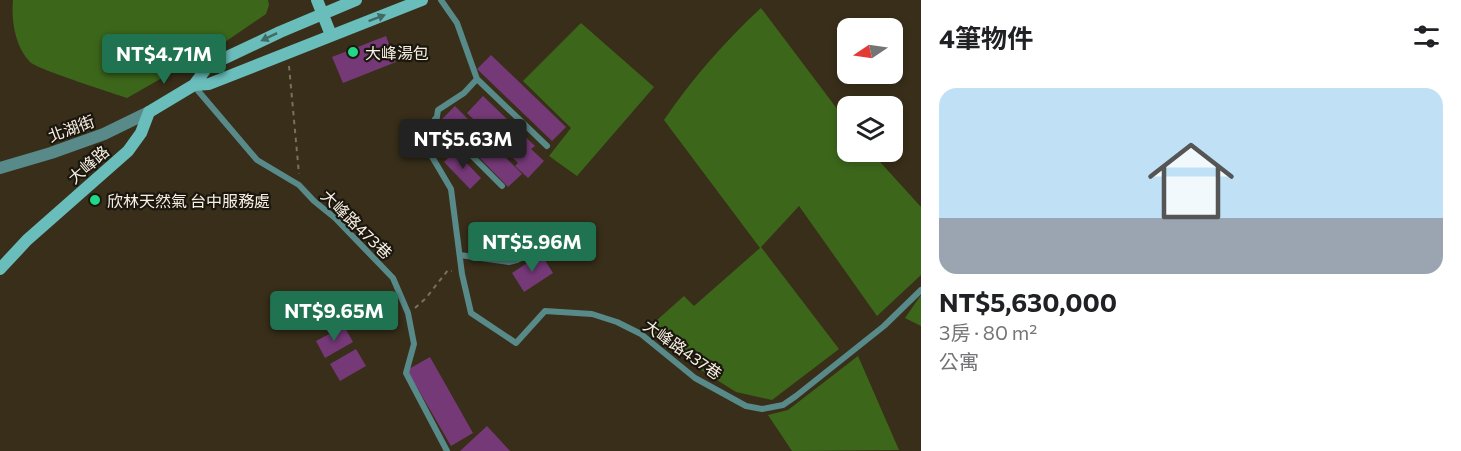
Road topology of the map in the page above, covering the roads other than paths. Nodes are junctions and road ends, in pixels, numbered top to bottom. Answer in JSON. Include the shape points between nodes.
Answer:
{"nodes":[{"id":1,"x":317,"y":0,"type":"edge"},
{"id":2,"x":356,"y":0,"type":"edge"},
{"id":3,"x":422,"y":0,"type":"edge"},
{"id":4,"x":441,"y":0,"type":"edge"},
{"id":5,"x":322,"y":13,"type":"junction"},
{"id":6,"x":331,"y":35,"type":"junction"},
{"id":7,"x":477,"y":79,"type":"junction"},
{"id":8,"x":194,"y":85,"type":"junction"},
{"id":9,"x":149,"y":112,"type":"junction"},
{"id":10,"x":435,"y":119,"type":"junction"},
{"id":11,"x":546,"y":146,"type":"dead end"},
{"id":12,"x":0,"y":168,"type":"edge"},
{"id":13,"x":502,"y":186,"type":"dead end"},
{"id":14,"x":538,"y":250,"type":"dead end"},
{"id":15,"x":460,"y":255,"type":"junction"},
{"id":16,"x":0,"y":269,"type":"edge"},
{"id":17,"x":921,"y":290,"type":"edge"},
{"id":18,"x":447,"y":451,"type":"edge"}],
"edges":[{"from":1,"to":5,"type":"street"},
{"from":2,"to":5,"type":"street"},
{"from":6,"to":3,"type":"street","one_way":true},
{"from":4,"to":7,"type":"lane","via":[[457,23]]},
{"from":5,"to":6,"type":"street"},
{"from":5,"to":8,"type":"street","one_way":true,"via":[[208,66]]},
{"from":6,"to":8,"type":"street","via":[[209,84]]},
{"from":7,"to":10,"type":"lane","via":[[438,110]]},
{"from":7,"to":11,"type":"lane"},
{"from":8,"to":9,"type":"street"},
{"from":8,"to":18,"type":"lane","name":"大峰路473巷","via":[[257,160],[299,185],[393,279],[408,313],[414,344],[406,373]]},
{"from":9,"to":12,"type":"street","name":"北湖街","via":[[104,134]]},
{"from":9,"to":16,"type":"street","name":"大峰路","via":[[128,151],[27,240]]},
{"from":10,"to":13,"type":"lane"},
{"from":10,"to":15,"type":"lane","name":"大峰路437巷","via":[[431,155],[451,189]]},
{"from":14,"to":15,"type":"lane","via":[[509,262]]},
{"from":15,"to":17,"type":"lane","name":"大峰路437巷","via":[[471,313],[516,343],[545,311],[592,314],[642,334],[695,378],[746,406],[762,409],[783,405],[796,396],[884,326]]}]}
